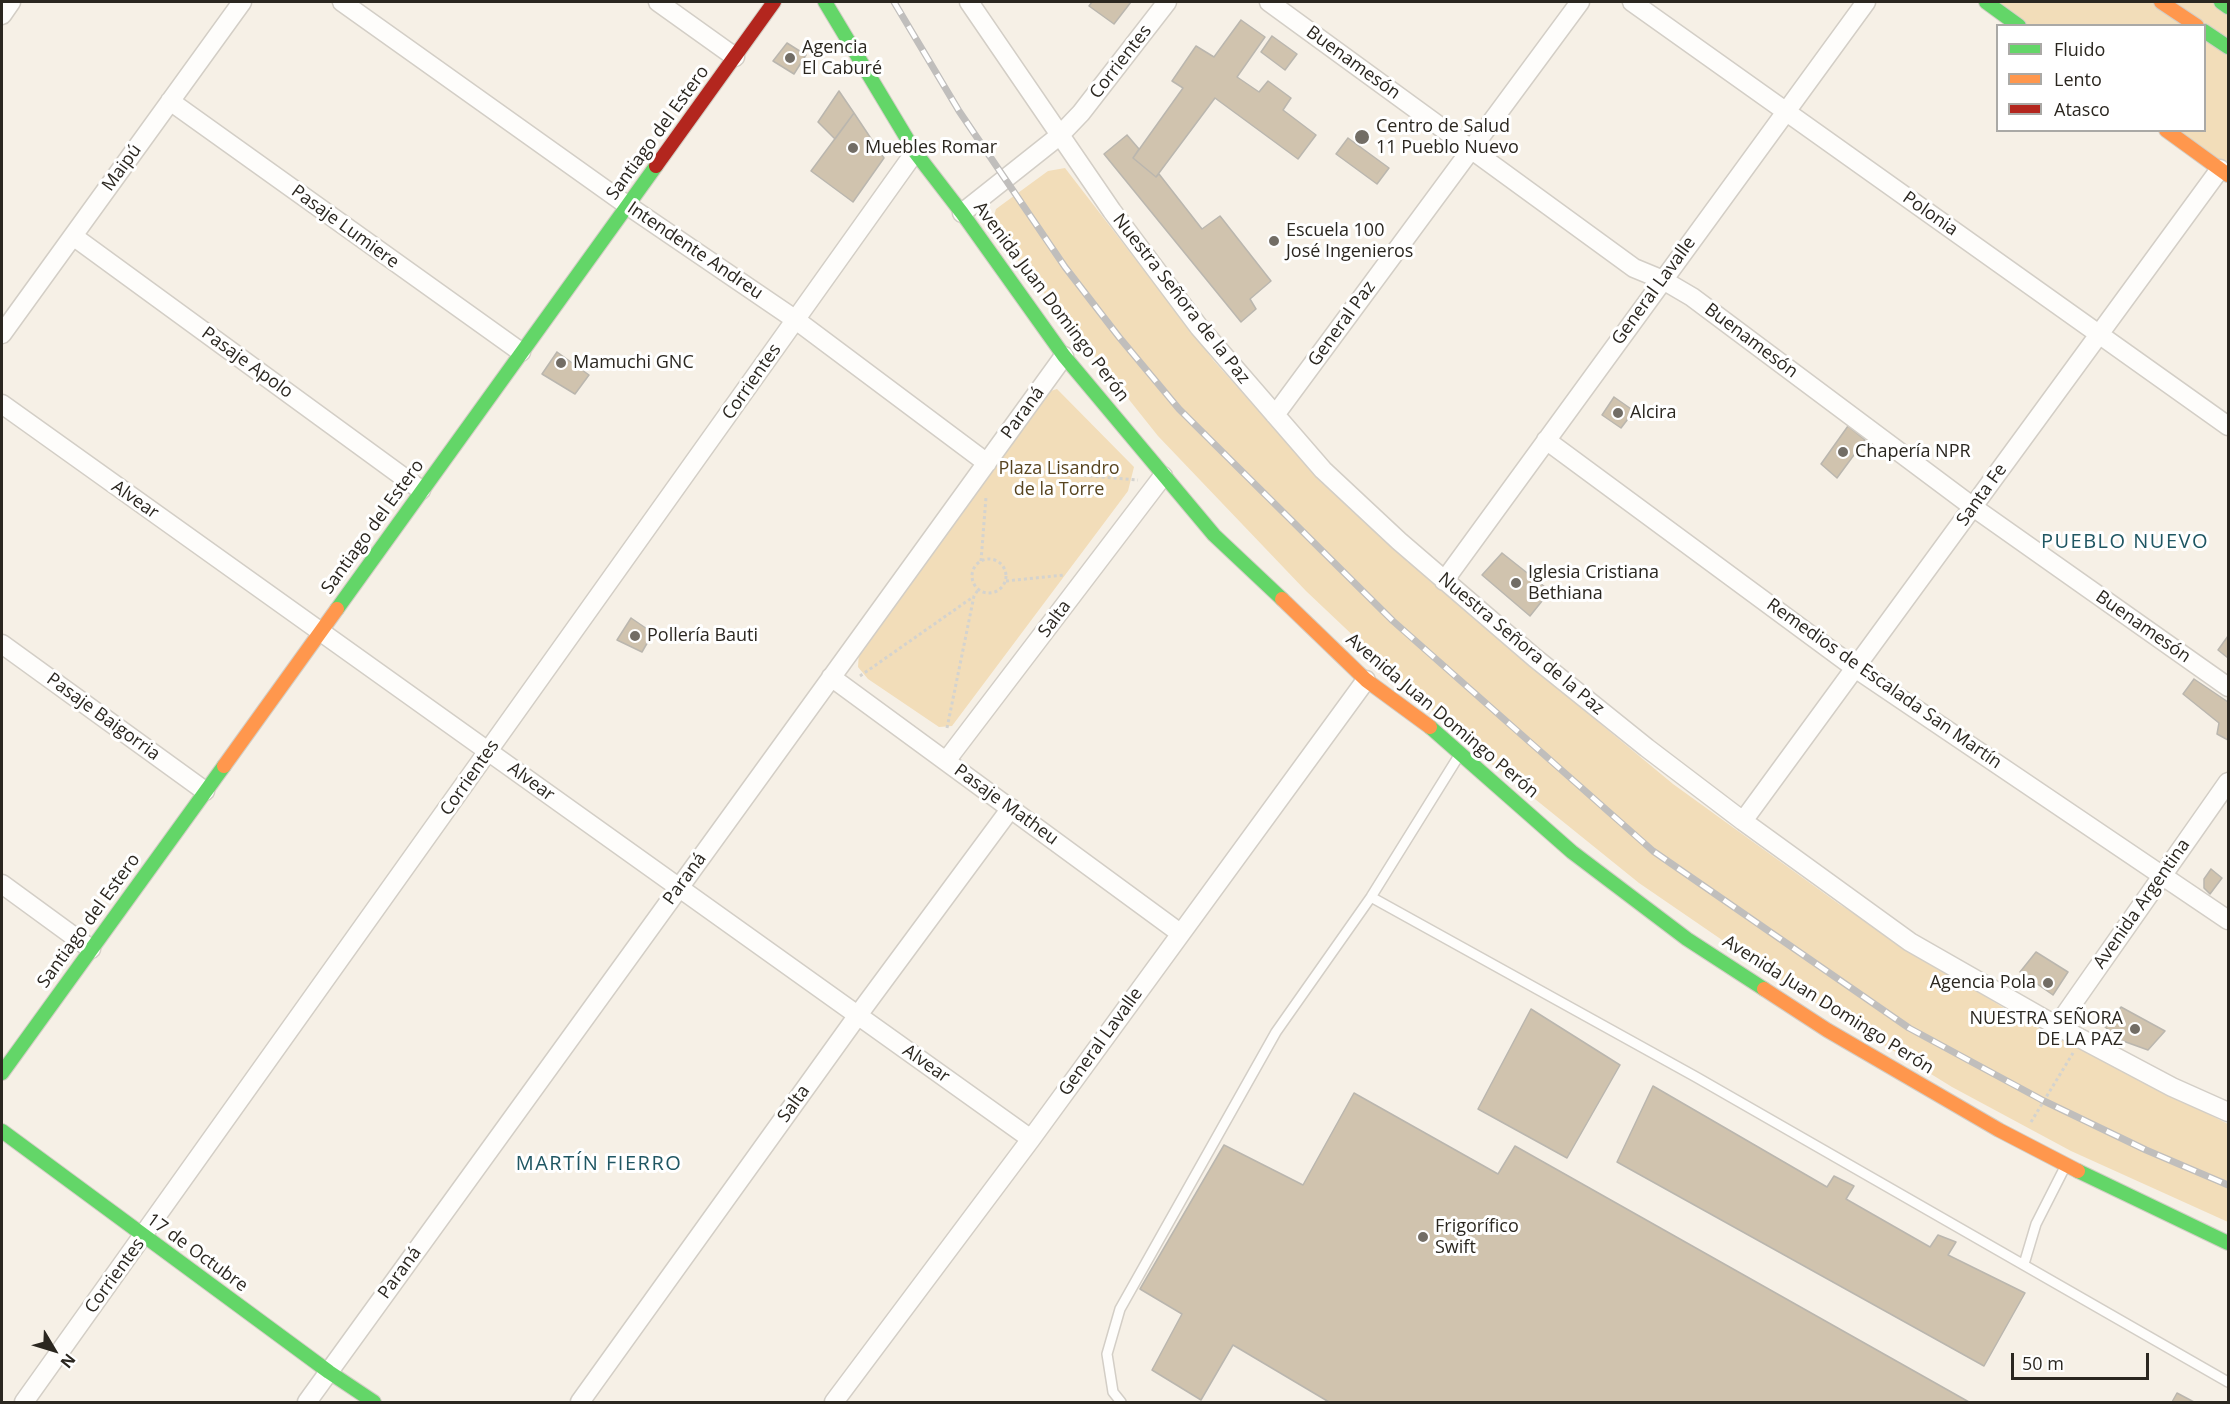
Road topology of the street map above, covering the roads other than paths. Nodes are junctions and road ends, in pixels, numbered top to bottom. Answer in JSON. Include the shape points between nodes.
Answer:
{"nodes":[{"id":1,"x":11,"y":2,"type":"edge"},
{"id":2,"x":242,"y":2,"type":"edge"},
{"id":3,"x":342,"y":2,"type":"edge"},
{"id":4,"x":658,"y":2,"type":"edge"},
{"id":5,"x":774,"y":2,"type":"edge"},
{"id":6,"x":825,"y":2,"type":"edge"},
{"id":7,"x":969,"y":2,"type":"edge"},
{"id":8,"x":1167,"y":2,"type":"edge"},
{"id":9,"x":1269,"y":2,"type":"edge"},
{"id":10,"x":1580,"y":2,"type":"edge"},
{"id":11,"x":1632,"y":2,"type":"edge"},
{"id":12,"x":1866,"y":2,"type":"edge"},
{"id":13,"x":1986,"y":2,"type":"edge"},
{"id":14,"x":2161,"y":2,"type":"edge"},
{"id":15,"x":2221,"y":2,"type":"edge"},
{"id":16,"x":2229,"y":7,"type":"edge"},
{"id":17,"x":2,"y":15,"type":"edge"},
{"id":18,"x":2016,"y":24,"type":"edge"},
{"id":19,"x":2194,"y":24,"type":"edge"},
{"id":20,"x":2206,"y":32,"type":"edge"},
{"id":21,"x":2229,"y":46,"type":"edge"},
{"id":22,"x":735,"y":57,"type":"junction"},
{"id":23,"x":170,"y":101,"type":"junction"},
{"id":24,"x":1785,"y":111,"type":"junction"},
{"id":25,"x":2169,"y":132,"type":"edge"},
{"id":26,"x":1059,"y":136,"type":"junction"},
{"id":27,"x":1471,"y":150,"type":"junction"},
{"id":28,"x":915,"y":152,"type":"junction"},
{"id":29,"x":2224,"y":172,"type":"edge"},
{"id":30,"x":627,"y":205,"type":"junction"},
{"id":31,"x":962,"y":213,"type":"junction"},
{"id":32,"x":73,"y":236,"type":"junction"},
{"id":33,"x":1662,"y":280,"type":"junction"},
{"id":34,"x":796,"y":320,"type":"junction"},
{"id":35,"x":2,"y":334,"type":"edge"},
{"id":36,"x":2100,"y":334,"type":"junction"},
{"id":37,"x":520,"y":352,"type":"junction"},
{"id":38,"x":1064,"y":356,"type":"junction"},
{"id":39,"x":2,"y":404,"type":"edge"},
{"id":40,"x":1275,"y":415,"type":"junction"},
{"id":41,"x":2229,"y":426,"type":"edge"},
{"id":42,"x":1546,"y":440,"type":"junction"},
{"id":43,"x":987,"y":463,"type":"junction"},
{"id":44,"x":1159,"y":482,"type":"junction"},
{"id":45,"x":421,"y":490,"type":"junction"},
{"id":46,"x":1973,"y":507,"type":"junction"},
{"id":47,"x":1444,"y":581,"type":"junction"},
{"id":48,"x":320,"y":631,"type":"junction"},
{"id":49,"x":2,"y":644,"type":"edge"},
{"id":50,"x":1855,"y":668,"type":"junction"},
{"id":51,"x":1366,"y":680,"type":"junction"},
{"id":52,"x":837,"y":681,"type":"junction"},
{"id":53,"x":2229,"y":687,"type":"edge"},
{"id":54,"x":489,"y":752,"type":"junction"},
{"id":55,"x":1461,"y":752,"type":"junction"},
{"id":56,"x":946,"y":761,"type":"junction"},
{"id":57,"x":2229,"y":782,"type":"edge"},
{"id":58,"x":205,"y":791,"type":"junction"},
{"id":59,"x":1011,"y":808,"type":"junction"},
{"id":60,"x":1743,"y":821,"type":"junction"},
{"id":61,"x":2162,"y":874,"type":"junction"},
{"id":62,"x":2,"y":884,"type":"edge"},
{"id":63,"x":679,"y":888,"type":"junction"},
{"id":64,"x":1371,"y":897,"type":"junction"},
{"id":65,"x":2229,"y":920,"type":"edge"},
{"id":66,"x":1180,"y":933,"type":"junction"},
{"id":67,"x":91,"y":949,"type":"junction"},
{"id":68,"x":858,"y":1015,"type":"junction"},
{"id":69,"x":2057,"y":1026,"type":"junction"},
{"id":70,"x":2,"y":1073,"type":"edge"},
{"id":71,"x":2229,"y":1112,"type":"edge"},
{"id":72,"x":2,"y":1131,"type":"edge"},
{"id":73,"x":1031,"y":1139,"type":"junction"},
{"id":74,"x":2066,"y":1165,"type":"junction"},
{"id":75,"x":144,"y":1236,"type":"junction"},
{"id":76,"x":2229,"y":1243,"type":"edge"},
{"id":77,"x":2024,"y":1264,"type":"junction"},
{"id":78,"x":329,"y":1372,"type":"junction"},
{"id":79,"x":2229,"y":1382,"type":"edge"},
{"id":80,"x":24,"y":1402,"type":"edge"},
{"id":81,"x":307,"y":1402,"type":"edge"},
{"id":82,"x":374,"y":1402,"type":"edge"},
{"id":83,"x":580,"y":1402,"type":"edge"},
{"id":84,"x":834,"y":1402,"type":"edge"},
{"id":85,"x":1121,"y":1402,"type":"edge"}],
"edges":[{"from":1,"to":17,"type":"street"},
{"from":2,"to":23,"type":"street","name":"Maipú"},
{"from":3,"to":30,"type":"street","name":"Intendente Andreu"},
{"from":4,"to":22,"type":"street"},
{"from":5,"to":22,"type":"main road","name":"Santiago del Estero"},
{"from":6,"to":28,"type":"main road","name":"Avenida Juan Domingo Perón"},
{"from":7,"to":26,"type":"street","name":"Nuestra Señora de la Paz"},
{"from":8,"to":26,"type":"street","name":"Corrientes"},
{"from":9,"to":27,"type":"street","name":"Buenamesón"},
{"from":10,"to":27,"type":"street","name":"General Paz"},
{"from":11,"to":24,"type":"street","name":"Polonia"},
{"from":12,"to":24,"type":"street","name":"General Lavalle"},
{"from":13,"to":18,"type":"main road"},
{"from":14,"to":19,"type":"main road"},
{"from":15,"to":16,"type":"main road"},
{"from":20,"to":21,"type":"main road"},
{"from":22,"to":30,"type":"main road","name":"Santiago del Estero"},
{"from":23,"to":32,"type":"street","name":"Maipú"},
{"from":23,"to":37,"type":"street","name":"Pasaje Lumiere"},
{"from":24,"to":33,"type":"street","name":"General Lavalle"},
{"from":24,"to":36,"type":"street","name":"Polonia"},
{"from":25,"to":29,"type":"main road"},
{"from":26,"to":31,"type":"street","name":"Corrientes"},
{"from":26,"to":40,"type":"street","name":"Nuestra Señora de la Paz","via":[[1199,327]]},
{"from":27,"to":33,"type":"street","name":"Buenamesón","via":[[1634,268]]},
{"from":27,"to":40,"type":"street","name":"General Paz"},
{"from":28,"to":31,"type":"main road","name":"Avenida Juan Domingo Perón"},
{"from":28,"to":34,"type":"street","name":"Corrientes"},
{"from":29,"to":36,"type":"street","name":"Santa Fe"},
{"from":30,"to":34,"type":"street","name":"Intendente Andreu"},
{"from":30,"to":37,"type":"main road","name":"Santiago del Estero"},
{"from":31,"to":38,"type":"main road","name":"Avenida Juan Domingo Perón"},
{"from":32,"to":35,"type":"street","name":"Maipú"},
{"from":32,"to":45,"type":"street","name":"Pasaje Apolo"},
{"from":33,"to":42,"type":"street","name":"General Lavalle"},
{"from":33,"to":46,"type":"street","name":"Buenamesón","via":[[1692,297]]},
{"from":34,"to":43,"type":"street","name":"Intendente Andreu"},
{"from":34,"to":54,"type":"street","name":"Corrientes"},
{"from":36,"to":41,"type":"street","name":"Polonia"},
{"from":36,"to":46,"type":"street","name":"Santa Fe"},
{"from":37,"to":45,"type":"main road","name":"Santiago del Estero"},
{"from":38,"to":43,"type":"street","name":"Paraná"},
{"from":38,"to":44,"type":"main road","name":"Avenida Juan Domingo Perón"},
{"from":39,"to":48,"type":"street","name":"Alvear"},
{"from":40,"to":47,"type":"street","name":"Nuestra Señora de la Paz","via":[[1323,470]]},
{"from":42,"to":47,"type":"street","name":"General Lavalle"},
{"from":42,"to":50,"type":"street","name":"Remedios de Escalada San Martín"},
{"from":43,"to":52,"type":"street","name":"Paraná"},
{"from":44,"to":51,"type":"main road","name":"Avenida Juan Domingo Perón"},
{"from":44,"to":56,"type":"street","name":"Salta"},
{"from":45,"to":48,"type":"main road","name":"Santiago del Estero"},
{"from":46,"to":50,"type":"street","name":"Santa Fe"},
{"from":46,"to":53,"type":"street","name":"Buenamesón"},
{"from":47,"to":60,"type":"street","name":"Nuestra Señora de la Paz","via":[[1535,658]]},
{"from":48,"to":54,"type":"street","name":"Alvear"},
{"from":48,"to":58,"type":"main road","name":"Santiago del Estero"},
{"from":49,"to":58,"type":"street","name":"Pasaje Baigorria"},
{"from":50,"to":60,"type":"street","name":"Santa Fe"},
{"from":50,"to":61,"type":"street","name":"Remedios de Escalada San Martín"},
{"from":51,"to":55,"type":"main road","name":"Avenida Juan Domingo Perón"},
{"from":51,"to":66,"type":"street","name":"General Lavalle"},
{"from":52,"to":56,"type":"street","name":"Pasaje Matheu"},
{"from":52,"to":63,"type":"street","name":"Paraná"},
{"from":54,"to":63,"type":"street","name":"Alvear"},
{"from":54,"to":75,"type":"street","name":"Corrientes"},
{"from":55,"to":64,"type":"lane"},
{"from":55,"to":74,"type":"main road","name":"Avenida Juan Domingo Perón","via":[[1572,852],[1688,939],[1827,1030]]},
{"from":56,"to":59,"type":"street","name":"Pasaje Matheu"},
{"from":57,"to":61,"type":"street","name":"Avenida Argentina"},
{"from":58,"to":67,"type":"main road","name":"Santiago del Estero"},
{"from":59,"to":66,"type":"street","name":"Pasaje Matheu"},
{"from":59,"to":68,"type":"street","name":"Salta"},
{"from":60,"to":69,"type":"street","name":"Nuestra Señora de la Paz","via":[[1910,942]]},
{"from":61,"to":65,"type":"street","name":"Remedios de Escalada San Martín"},
{"from":61,"to":69,"type":"street","name":"Avenida Argentina"},
{"from":62,"to":67,"type":"street"},
{"from":63,"to":68,"type":"street","name":"Alvear"},
{"from":63,"to":78,"type":"street","name":"Paraná"},
{"from":64,"to":77,"type":"lane"},
{"from":64,"to":85,"type":"lane","via":[[1276,1032],[1120,1309],[1107,1354],[1113,1392]]},
{"from":66,"to":73,"type":"street","name":"General Lavalle"},
{"from":67,"to":70,"type":"main road","name":"Santiago del Estero"},
{"from":68,"to":73,"type":"street","name":"Alvear"},
{"from":68,"to":83,"type":"street","name":"Salta"},
{"from":69,"to":71,"type":"street","name":"Nuestra Señora de la Paz","via":[[2172,1087]]},
{"from":72,"to":75,"type":"main road","name":"17 de Octubre"},
{"from":73,"to":84,"type":"street","name":"General Lavalle"},
{"from":74,"to":76,"type":"main road","name":"Avenida Juan Domingo Perón"},
{"from":74,"to":77,"type":"lane","via":[[2036,1224]]},
{"from":75,"to":78,"type":"main road","name":"17 de Octubre"},
{"from":75,"to":80,"type":"street","name":"Corrientes"},
{"from":77,"to":79,"type":"lane"},
{"from":78,"to":81,"type":"street","name":"Paraná"},
{"from":78,"to":82,"type":"main road","name":"17 de Octubre"}]}
